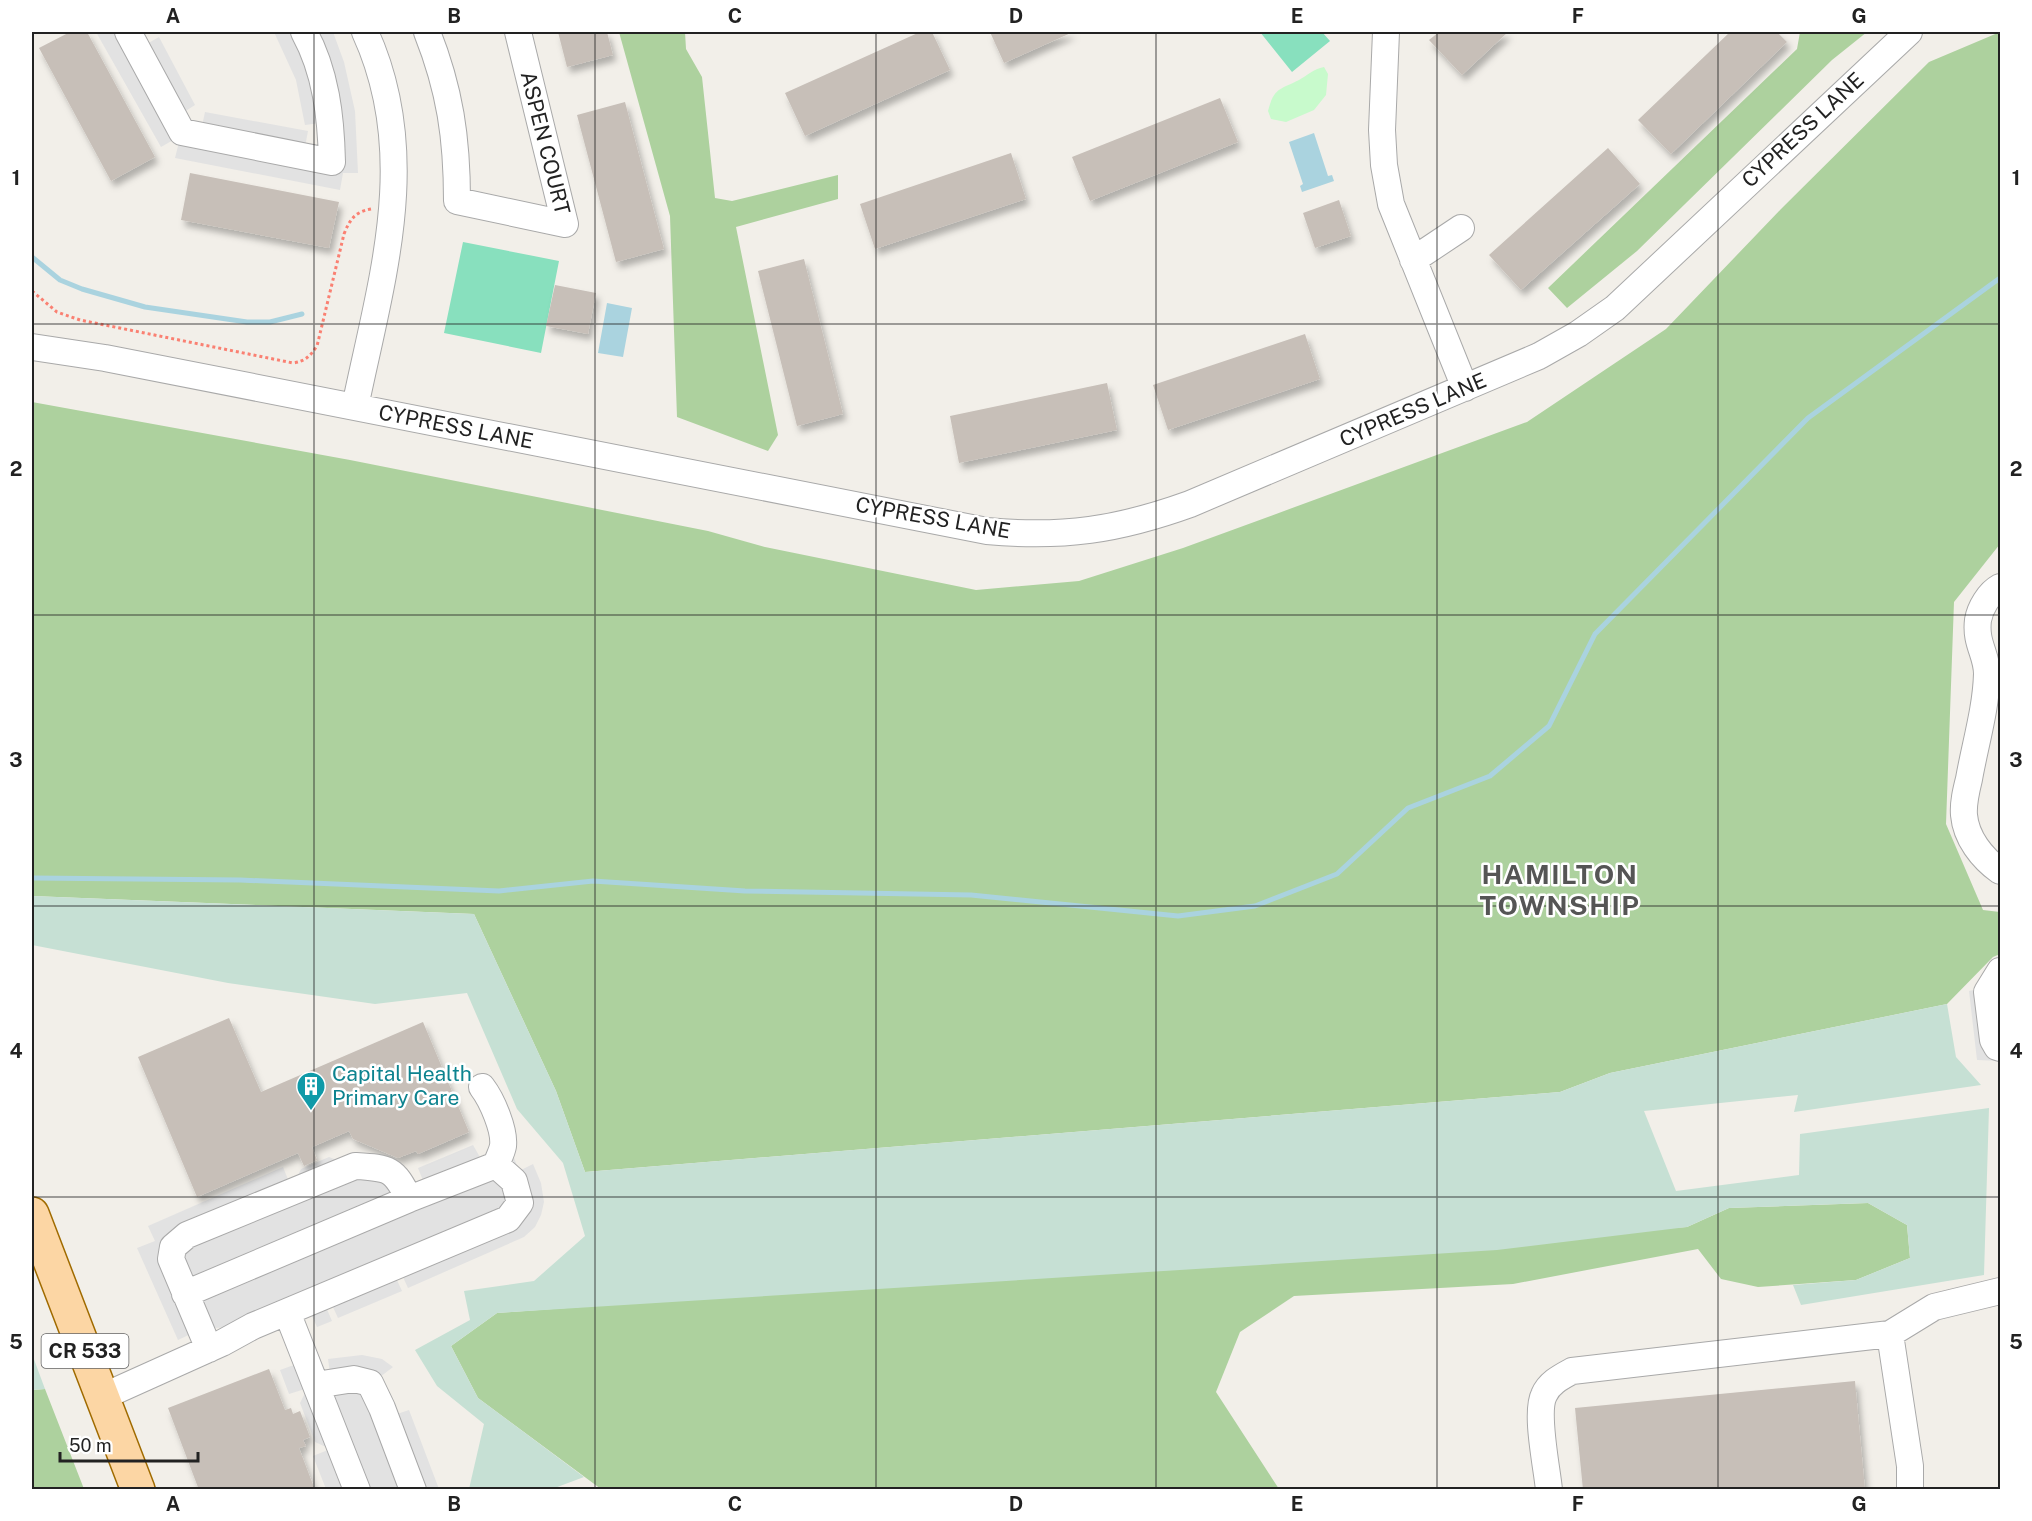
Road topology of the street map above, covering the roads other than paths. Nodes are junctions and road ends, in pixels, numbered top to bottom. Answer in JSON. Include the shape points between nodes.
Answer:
{"nodes":[{"id":1,"x":128,"y":32,"type":"edge"},
{"id":2,"x":304,"y":32,"type":"edge"},
{"id":3,"x":365,"y":32,"type":"edge"},
{"id":4,"x":427,"y":32,"type":"edge"},
{"id":5,"x":518,"y":32,"type":"edge"},
{"id":6,"x":1386,"y":32,"type":"edge"},
{"id":7,"x":1909,"y":32,"type":"edge"},
{"id":8,"x":1461,"y":228,"type":"dead end"},
{"id":9,"x":1413,"y":260,"type":"junction"},
{"id":10,"x":32,"y":347,"type":"edge"},
{"id":11,"x":1465,"y":388,"type":"junction"},
{"id":12,"x":355,"y":407,"type":"junction"},
{"id":13,"x":2001,"y":587,"type":"edge"},
{"id":14,"x":2001,"y":871,"type":"edge"},
{"id":15,"x":2001,"y":971,"type":"edge"},
{"id":16,"x":2001,"y":1048,"type":"edge"},
{"id":17,"x":482,"y":1087,"type":"dead end"},
{"id":18,"x":496,"y":1165,"type":"junction"},
{"id":19,"x":409,"y":1199,"type":"junction"},
{"id":20,"x":32,"y":1214,"type":"edge"},
{"id":21,"x":2001,"y":1291,"type":"edge"},
{"id":22,"x":185,"y":1294,"type":"junction"},
{"id":23,"x":287,"y":1312,"type":"junction"},
{"id":24,"x":1890,"y":1334,"type":"junction"},
{"id":25,"x":209,"y":1349,"type":"junction"},
{"id":26,"x":316,"y":1385,"type":"junction"},
{"id":27,"x":102,"y":1397,"type":"junction"},
{"id":28,"x":138,"y":1490,"type":"edge"},
{"id":29,"x":357,"y":1490,"type":"edge"},
{"id":30,"x":413,"y":1490,"type":"edge"},
{"id":31,"x":1549,"y":1490,"type":"edge"},
{"id":32,"x":1910,"y":1490,"type":"edge"}],
"edges":[{"from":1,"to":2,"type":"street","via":[[182,132],[332,162],[327,96]]},
{"from":3,"to":12,"type":"street","via":[[384,82],[391,122],[394,209]]},
{"from":4,"to":5,"type":"street","name":"ASPEN COURT","via":[[452,113],[457,201],[565,224]]},
{"from":6,"to":9,"type":"street","via":[[1384,165],[1391,204]]},
{"from":7,"to":11,"type":"street","name":"CYPRESS LANE","via":[[1615,308],[1539,356]]},
{"from":8,"to":9,"type":"street"},
{"from":9,"to":11,"type":"street"},
{"from":10,"to":12,"type":"street","name":"CYPRESS LANE"},
{"from":11,"to":12,"type":"street","name":"CYPRESS LANE","via":[[1152,518],[1107,529],[1037,534],[987,531]]},
{"from":13,"to":14,"type":"street","via":[[1986,600],[1979,616],[1977,632],[1987,673],[1964,802],[1967,829],[1974,844]]},
{"from":15,"to":16,"type":"street","via":[[1987,992],[1993,1040]]},
{"from":17,"to":18,"type":"street","via":[[490,1097],[500,1129],[503,1146]]},
{"from":18,"to":19,"type":"street"},
{"from":18,"to":23,"type":"street","via":[[514,1181],[520,1203],[508,1219]]},
{"from":19,"to":22,"type":"street"},
{"from":19,"to":22,"type":"street","via":[[399,1178],[382,1168],[355,1166],[187,1235],[173,1247],[171,1259]]},
{"from":20,"to":27,"type":"main road","number":"CR 533"},
{"from":21,"to":24,"type":"street","via":[[1934,1307]]},
{"from":22,"to":25,"type":"street"},
{"from":23,"to":25,"type":"street"},
{"from":23,"to":26,"type":"street"},
{"from":24,"to":31,"type":"street","via":[[1572,1371],[1554,1381],[1543,1396],[1540,1414]]},
{"from":24,"to":32,"type":"street","via":[[1910,1466]]},
{"from":25,"to":27,"type":"street"},
{"from":26,"to":29,"type":"street"},
{"from":26,"to":30,"type":"street","via":[[354,1379],[370,1383]]},
{"from":27,"to":28,"type":"main road","number":"CR 533"}]}
